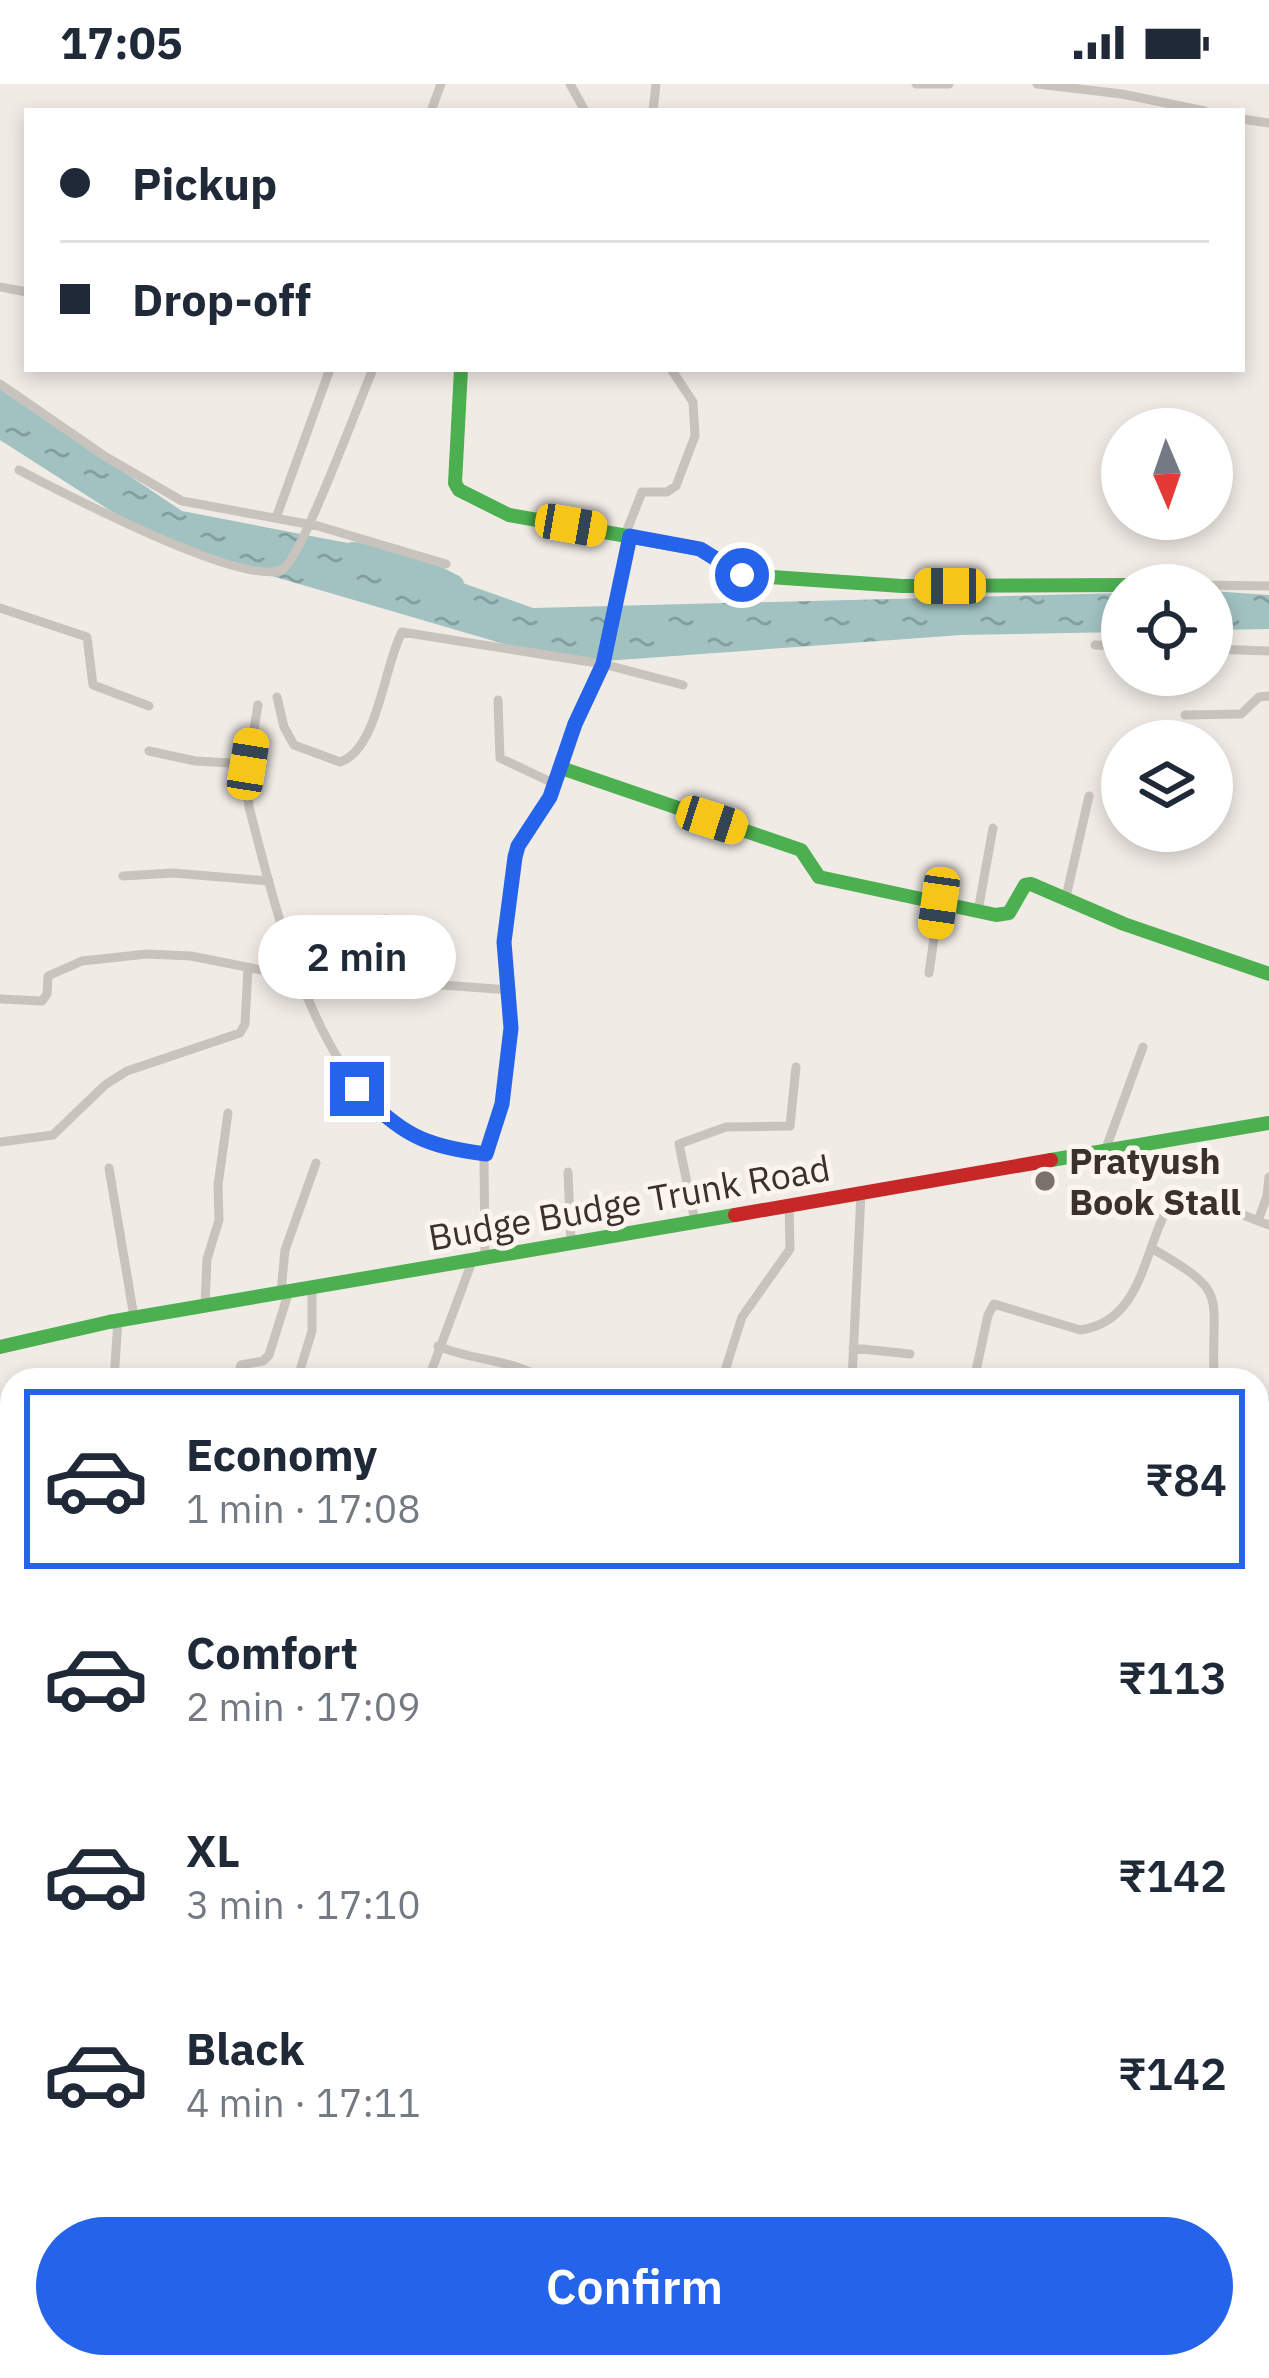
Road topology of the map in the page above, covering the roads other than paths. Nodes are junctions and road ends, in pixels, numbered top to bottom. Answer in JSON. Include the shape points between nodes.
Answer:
{"nodes":[{"id":1,"x":916,"y":84,"type":"edge"},
{"id":2,"x":949,"y":84,"type":"edge"},
{"id":3,"x":1037,"y":84,"type":"edge"},
{"id":4,"x":1191,"y":108,"type":"edge"},
{"id":5,"x":329,"y":372,"type":"edge"},
{"id":6,"x":373,"y":372,"type":"edge"},
{"id":7,"x":461,"y":372,"type":"edge"},
{"id":8,"x":673,"y":372,"type":"edge"},
{"id":9,"x":0,"y":384,"type":"edge"},
{"id":10,"x":19,"y":470,"type":"dead end"},
{"id":11,"x":276,"y":518,"type":"junction"},
{"id":12,"x":308,"y":526,"type":"junction"},
{"id":13,"x":628,"y":535,"type":"junction"},
{"id":14,"x":446,"y":564,"type":"dead end"},
{"id":15,"x":1101,"y":585,"type":"edge"},
{"id":16,"x":1233,"y":585,"type":"edge"},
{"id":17,"x":1269,"y":586,"type":"edge"},
{"id":18,"x":0,"y":608,"type":"edge"},
{"id":19,"x":1096,"y":645,"type":"dead end"},
{"id":20,"x":1101,"y":645,"type":"edge"},
{"id":21,"x":1233,"y":650,"type":"edge"},
{"id":22,"x":1269,"y":651,"type":"edge"},
{"id":23,"x":604,"y":660,"type":"junction"},
{"id":24,"x":683,"y":685,"type":"dead end"},
{"id":25,"x":1269,"y":696,"type":"edge"},
{"id":26,"x":277,"y":697,"type":"dead end"},
{"id":27,"x":498,"y":700,"type":"dead end"},
{"id":28,"x":258,"y":705,"type":"dead end"},
{"id":29,"x":149,"y":706,"type":"dead end"},
{"id":30,"x":1185,"y":715,"type":"dead end"},
{"id":31,"x":148,"y":751,"type":"dead end"},
{"id":32,"x":248,"y":764,"type":"junction"},
{"id":33,"x":561,"y":767,"type":"junction"},
{"id":34,"x":555,"y":784,"type":"junction"},
{"id":35,"x":1089,"y":796,"type":"dead end"},
{"id":36,"x":993,"y":828,"type":"dead end"},
{"id":37,"x":122,"y":876,"type":"dead end"},
{"id":38,"x":269,"y":881,"type":"junction"},
{"id":39,"x":1066,"y":897,"type":"junction"},
{"id":40,"x":939,"y":903,"type":"junction"},
{"id":41,"x":978,"y":911,"type":"junction"},
{"id":42,"x":248,"y":968,"type":"junction"},
{"id":43,"x":929,"y":973,"type":"dead end"},
{"id":44,"x":1269,"y":974,"type":"edge"},
{"id":45,"x":297,"y":975,"type":"junction"},
{"id":46,"x":511,"y":990,"type":"junction"},
{"id":47,"x":0,"y":999,"type":"edge"},
{"id":48,"x":1144,"y":1047,"type":"dead end"},
{"id":49,"x":796,"y":1066,"type":"dead end"},
{"id":50,"x":228,"y":1114,"type":"dead end"},
{"id":51,"x":1269,"y":1123,"type":"edge"},
{"id":52,"x":0,"y":1142,"type":"edge"},
{"id":53,"x":1106,"y":1151,"type":"junction"},
{"id":54,"x":486,"y":1154,"type":"junction"},
{"id":55,"x":316,"y":1163,"type":"dead end"},
{"id":56,"x":109,"y":1168,"type":"dead end"},
{"id":57,"x":568,"y":1172,"type":"dead end"},
{"id":58,"x":1269,"y":1177,"type":"edge"},
{"id":59,"x":861,"y":1193,"type":"junction"},
{"id":60,"x":789,"y":1205,"type":"junction"},
{"id":61,"x":695,"y":1221,"type":"junction"},
{"id":62,"x":1264,"y":1222,"type":"edge"},
{"id":63,"x":571,"y":1243,"type":"junction"},
{"id":64,"x":1154,"y":1249,"type":"junction"},
{"id":65,"x":479,"y":1258,"type":"junction"},
{"id":66,"x":312,"y":1287,"type":"junction"},
{"id":67,"x":285,"y":1292,"type":"junction"},
{"id":68,"x":206,"y":1305,"type":"junction"},
{"id":69,"x":126,"y":1319,"type":"junction"},
{"id":70,"x":438,"y":1346,"type":"junction"},
{"id":71,"x":0,"y":1347,"type":"edge"},
{"id":72,"x":853,"y":1348,"type":"junction"},
{"id":73,"x":910,"y":1354,"type":"dead end"},
{"id":74,"x":116,"y":1368,"type":"edge"},
{"id":75,"x":240,"y":1368,"type":"edge"},
{"id":76,"x":301,"y":1368,"type":"edge"},
{"id":77,"x":432,"y":1368,"type":"edge"},
{"id":78,"x":525,"y":1368,"type":"edge"},
{"id":79,"x":726,"y":1368,"type":"edge"},
{"id":80,"x":852,"y":1368,"type":"edge"},
{"id":81,"x":977,"y":1368,"type":"edge"},
{"id":82,"x":1213,"y":1368,"type":"edge"}],
"edges":[{"from":1,"to":2,"type":"street"},
{"from":3,"to":4,"type":"street"},
{"from":5,"to":11,"type":"street"},
{"from":6,"to":12,"type":"street"},
{"from":7,"to":13,"type":"street","via":[[457,488],[509,515]]},
{"from":8,"to":13,"type":"street","via":[[696,411],[695,436],[676,486],[642,492]]},
{"from":9,"to":11,"type":"street","via":[[167,495]]},
{"from":10,"to":12,"type":"street","via":[[182,548],[268,572],[286,567]]},
{"from":11,"to":12,"type":"street"},
{"from":12,"to":14,"type":"street"},
{"from":13,"to":15,"type":"street","via":[[700,549],[742,575],[902,586]]},
{"from":13,"to":23,"type":"street"},
{"from":16,"to":17,"type":"street"},
{"from":18,"to":29,"type":"street","via":[[87,637],[93,685]]},
{"from":19,"to":20,"type":"street"},
{"from":21,"to":22,"type":"street"},
{"from":23,"to":24,"type":"street"},
{"from":23,"to":26,"type":"street","via":[[402,632],[376,714],[356,752],[340,762],[294,746]]},
{"from":23,"to":33,"type":"street"},
{"from":25,"to":30,"type":"street","via":[[1241,714]]},
{"from":27,"to":34,"type":"street","via":[[500,758]]},
{"from":28,"to":32,"type":"street"},
{"from":31,"to":32,"type":"street"},
{"from":32,"to":38,"type":"street","via":[[249,807]]},
{"from":33,"to":34,"type":"street"},
{"from":33,"to":40,"type":"street","via":[[790,845],[819,878]]},
{"from":34,"to":46,"type":"street","via":[[515,857],[504,942]]},
{"from":35,"to":39,"type":"street"},
{"from":36,"to":41,"type":"street"},
{"from":37,"to":38,"type":"street"},
{"from":38,"to":45,"type":"street"},
{"from":39,"to":41,"type":"street","via":[[1025,885],[1009,913]]},
{"from":39,"to":44,"type":"street"},
{"from":40,"to":41,"type":"street"},
{"from":40,"to":43,"type":"street"},
{"from":42,"to":45,"type":"street"},
{"from":42,"to":47,"type":"street","via":[[147,954],[82,961],[50,973],[42,1001]]},
{"from":42,"to":52,"type":"street","via":[[240,1033],[127,1071],[59,1132]]},
{"from":45,"to":46,"type":"street","via":[[369,965],[385,919],[434,943],[442,986]]},
{"from":45,"to":54,"type":"street","via":[[350,1080],[375,1106],[426,1143]]},
{"from":46,"to":54,"type":"street","via":[[502,1104]]},
{"from":48,"to":53,"type":"street"},
{"from":49,"to":61,"type":"street","via":[[790,1126],[726,1127],[679,1144]]},
{"from":50,"to":68,"type":"street"},
{"from":51,"to":53,"type":"street","name":"Budge Budge Trunk Road"},
{"from":53,"to":59,"type":"street","name":"Budge Budge Trunk Road"},
{"from":54,"to":65,"type":"street"},
{"from":55,"to":67,"type":"street","via":[[285,1250]]},
{"from":56,"to":69,"type":"street"},
{"from":57,"to":63,"type":"street"},
{"from":58,"to":62,"type":"street"},
{"from":59,"to":60,"type":"street","name":"Budge Budge Trunk Road"},
{"from":59,"to":72,"type":"street"},
{"from":60,"to":61,"type":"street","name":"Budge Budge Trunk Road"},
{"from":60,"to":79,"type":"street","via":[[790,1249],[742,1317]]},
{"from":61,"to":63,"type":"street","name":"Budge Budge Trunk Road"},
{"from":62,"to":64,"type":"street","via":[[1170,1203]]},
{"from":63,"to":65,"type":"street","name":"Budge Budge Trunk Road"},
{"from":64,"to":81,"type":"street","via":[[1121,1313],[1095,1328],[990,1307]]},
{"from":64,"to":82,"type":"street","via":[[1207,1285],[1216,1307]]},
{"from":65,"to":66,"type":"street","name":"Budge Budge Trunk Road"},
{"from":65,"to":70,"type":"street"},
{"from":66,"to":67,"type":"street","name":"Budge Budge Trunk Road"},
{"from":66,"to":76,"type":"street","via":[[312,1331]]},
{"from":67,"to":68,"type":"street","name":"Budge Budge Trunk Road"},
{"from":67,"to":75,"type":"street","via":[[266,1359]]},
{"from":68,"to":69,"type":"street","name":"Budge Budge Trunk Road"},
{"from":69,"to":71,"type":"street","name":"Budge Budge Trunk Road"},
{"from":69,"to":74,"type":"street"},
{"from":70,"to":77,"type":"street"},
{"from":70,"to":78,"type":"street"},
{"from":72,"to":73,"type":"street"},
{"from":72,"to":80,"type":"street"}]}
